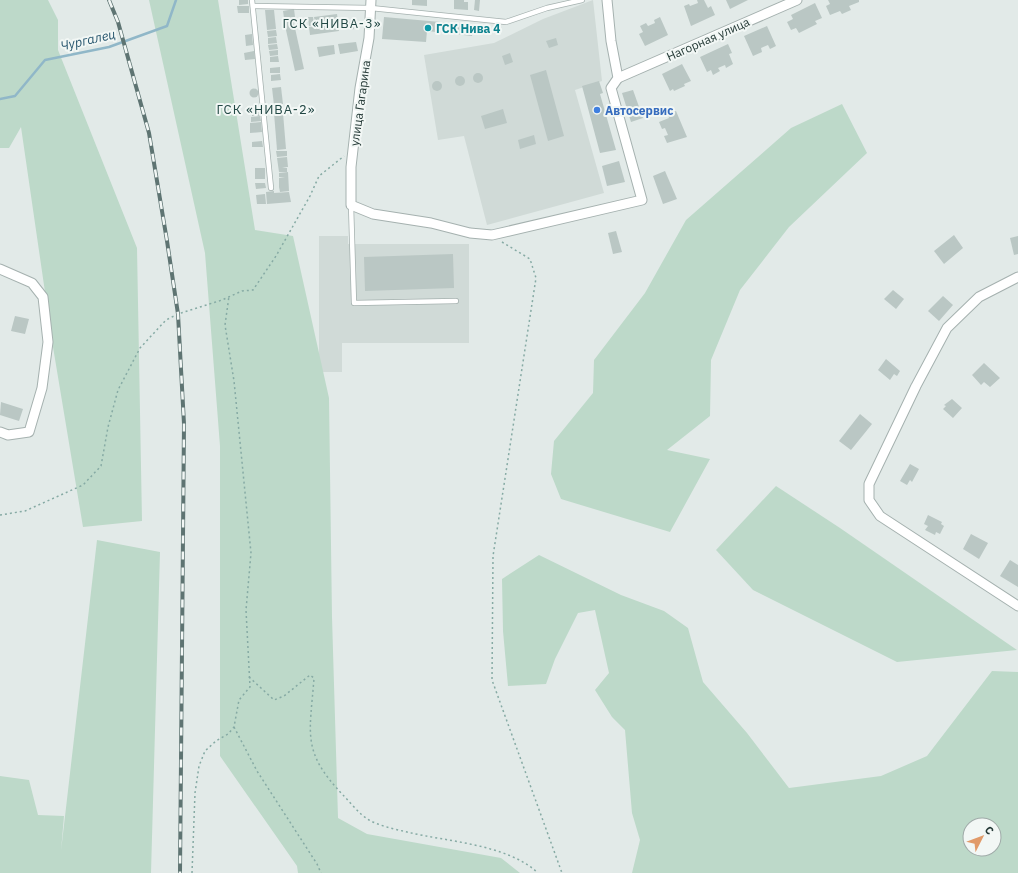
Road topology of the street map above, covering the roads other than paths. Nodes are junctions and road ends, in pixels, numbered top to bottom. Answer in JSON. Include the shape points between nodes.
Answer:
{"nodes":[{"id":1,"x":252,"y":0,"type":"edge"},
{"id":2,"x":582,"y":0,"type":"edge"},
{"id":3,"x":607,"y":0,"type":"edge"},
{"id":4,"x":798,"y":0,"type":"edge"},
{"id":5,"x":371,"y":4,"type":"edge"},
{"id":6,"x":253,"y":6,"type":"junction"},
{"id":7,"x":618,"y":78,"type":"junction"},
{"id":8,"x":271,"y":188,"type":"dead end"},
{"id":9,"x":351,"y":205,"type":"junction"},
{"id":10,"x":0,"y":269,"type":"edge"},
{"id":11,"x":1018,"y":277,"type":"edge"},
{"id":12,"x":456,"y":301,"type":"dead end"},
{"id":13,"x":4,"y":434,"type":"edge"},
{"id":14,"x":1018,"y":606,"type":"edge"}],
"edges":[{"from":1,"to":6,"type":"lane"},
{"from":2,"to":5,"type":"lane","via":[[546,8],[506,22]]},
{"from":3,"to":7,"type":"street"},
{"from":4,"to":7,"type":"street","name":"Нагорная улица"},
{"from":5,"to":6,"type":"lane"},
{"from":5,"to":9,"type":"street","name":"улица Гагарина","via":[[369,38],[353,151]]},
{"from":6,"to":8,"type":"lane"},
{"from":7,"to":9,"type":"street","via":[[611,88],[642,200],[492,235],[373,214]]},
{"from":9,"to":12,"type":"lane","via":[[354,303]]},
{"from":10,"to":13,"type":"street","via":[[32,283],[43,297],[48,342],[42,388],[29,432]]},
{"from":11,"to":14,"type":"street","via":[[979,297],[946,328],[869,484],[869,500],[880,516]]}]}
